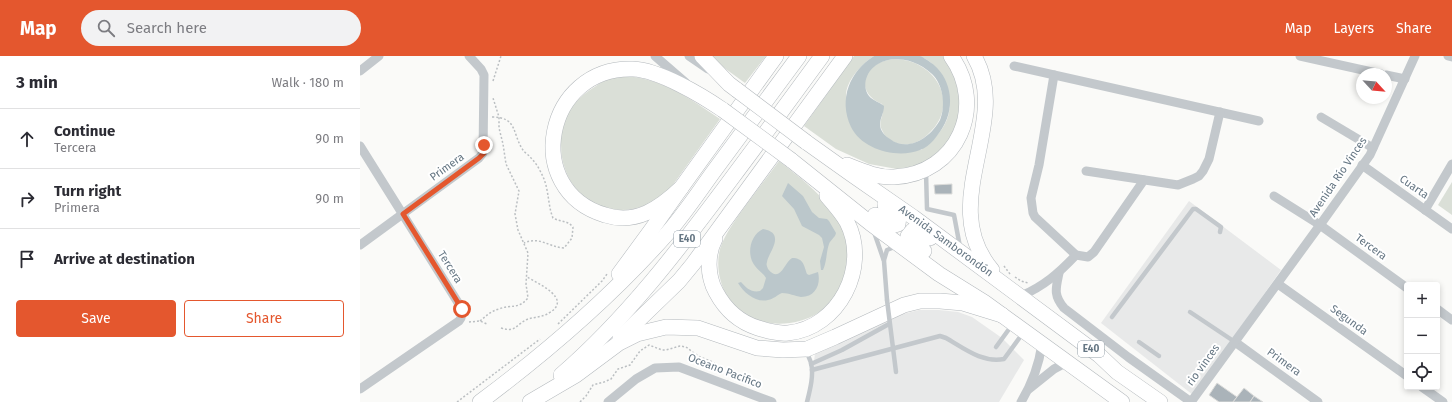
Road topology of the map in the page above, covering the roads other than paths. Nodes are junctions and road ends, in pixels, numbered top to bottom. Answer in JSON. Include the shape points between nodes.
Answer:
{"nodes":[{"id":1,"x":379,"y":56,"type":"edge"},
{"id":2,"x":469,"y":56,"type":"edge"},
{"id":3,"x":689,"y":56,"type":"edge"},
{"id":4,"x":702,"y":56,"type":"edge"},
{"id":5,"x":776,"y":56,"type":"edge"},
{"id":6,"x":800,"y":56,"type":"edge"},
{"id":7,"x":822,"y":56,"type":"edge"},
{"id":8,"x":845,"y":56,"type":"edge"},
{"id":9,"x":951,"y":56,"type":"edge"},
{"id":10,"x":974,"y":56,"type":"edge"},
{"id":11,"x":1303,"y":56,"type":"edge"},
{"id":12,"x":1415,"y":56,"type":"edge"},
{"id":13,"x":1448,"y":56,"type":"edge"},
{"id":14,"x":656,"y":57,"type":"edge"},
{"id":15,"x":1452,"y":57,"type":"edge"},
{"id":16,"x":1014,"y":66,"type":"dead end"},
{"id":17,"x":1356,"y":68,"type":"edge"},
{"id":18,"x":360,"y":71,"type":"edge"},
{"id":19,"x":1054,"y":75,"type":"junction"},
{"id":20,"x":1392,"y":76,"type":"edge"},
{"id":21,"x":1405,"y":79,"type":"junction"},
{"id":22,"x":733,"y":87,"type":"junction"},
{"id":23,"x":702,"y":96,"type":"junction"},
{"id":24,"x":1220,"y":112,"type":"junction"},
{"id":25,"x":1321,"y":117,"type":"dead end"},
{"id":26,"x":1259,"y":121,"type":"dead end"},
{"id":27,"x":360,"y":146,"type":"edge"},
{"id":28,"x":1373,"y":148,"type":"junction"},
{"id":29,"x":822,"y":153,"type":"junction"},
{"id":30,"x":1452,"y":164,"type":"edge"},
{"id":31,"x":1362,"y":165,"type":"junction"},
{"id":32,"x":926,"y":170,"type":"junction"},
{"id":33,"x":1086,"y":171,"type":"dead end"},
{"id":34,"x":806,"y":172,"type":"junction"},
{"id":35,"x":851,"y":174,"type":"junction"},
{"id":36,"x":1144,"y":180,"type":"junction"},
{"id":37,"x":823,"y":184,"type":"junction"},
{"id":38,"x":680,"y":188,"type":"junction"},
{"id":39,"x":1274,"y":196,"type":"dead end"},
{"id":40,"x":927,"y":209,"type":"junction"},
{"id":41,"x":1424,"y":210,"type":"junction"},
{"id":42,"x":403,"y":214,"type":"junction"},
{"id":43,"x":728,"y":216,"type":"junction"},
{"id":44,"x":913,"y":217,"type":"junction"},
{"id":45,"x":870,"y":223,"type":"junction"},
{"id":46,"x":1320,"y":225,"type":"junction"},
{"id":47,"x":1452,"y":229,"type":"edge"},
{"id":48,"x":1220,"y":232,"type":"dead end"},
{"id":49,"x":360,"y":246,"type":"edge"},
{"id":50,"x":904,"y":248,"type":"junction"},
{"id":51,"x":961,"y":252,"type":"junction"},
{"id":52,"x":1076,"y":254,"type":"junction"},
{"id":53,"x":884,"y":261,"type":"junction"},
{"id":54,"x":987,"y":272,"type":"junction"},
{"id":55,"x":1059,"y":273,"type":"junction"},
{"id":56,"x":1278,"y":284,"type":"junction"},
{"id":57,"x":1404,"y":286,"type":"edge"},
{"id":58,"x":1017,"y":293,"type":"junction"},
{"id":59,"x":984,"y":302,"type":"junction"},
{"id":60,"x":1190,"y":312,"type":"dead end"},
{"id":61,"x":1440,"y":312,"type":"edge"},
{"id":62,"x":1112,"y":317,"type":"dead end"},
{"id":63,"x":1452,"y":320,"type":"edge"},
{"id":64,"x":1013,"y":323,"type":"junction"},
{"id":65,"x":889,"y":324,"type":"junction"},
{"id":66,"x":562,"y":329,"type":"junction"},
{"id":67,"x":1139,"y":342,"type":"dead end"},
{"id":68,"x":1235,"y":342,"type":"junction"},
{"id":69,"x":1042,"y":344,"type":"junction"},
{"id":70,"x":996,"y":347,"type":"dead end"},
{"id":71,"x":807,"y":349,"type":"junction"},
{"id":72,"x":606,"y":352,"type":"junction"},
{"id":73,"x":1159,"y":356,"type":"dead end"},
{"id":74,"x":1067,"y":362,"type":"junction"},
{"id":75,"x":811,"y":364,"type":"junction"},
{"id":76,"x":812,"y":370,"type":"junction"},
{"id":77,"x":896,"y":372,"type":"dead end"},
{"id":78,"x":1404,"y":374,"type":"edge"},
{"id":79,"x":360,"y":389,"type":"edge"},
{"id":80,"x":1028,"y":390,"type":"junction"},
{"id":81,"x":1426,"y":390,"type":"edge"},
{"id":82,"x":480,"y":402,"type":"edge"},
{"id":83,"x":530,"y":402,"type":"edge"},
{"id":84,"x":608,"y":402,"type":"edge"},
{"id":85,"x":772,"y":402,"type":"edge"},
{"id":86,"x":807,"y":402,"type":"edge"},
{"id":87,"x":1021,"y":402,"type":"edge"},
{"id":88,"x":1122,"y":402,"type":"edge"},
{"id":89,"x":1160,"y":402,"type":"edge"},
{"id":90,"x":1191,"y":402,"type":"edge"},
{"id":91,"x":1318,"y":402,"type":"edge"},
{"id":92,"x":1443,"y":402,"type":"edge"}],
"edges":[{"from":1,"to":18,"type":"street"},
{"from":2,"to":42,"type":"street","name":"Primera","via":[[484,75],[484,153]]},
{"from":3,"to":22,"type":"street"},
{"from":4,"to":22,"type":"highway","name":"Avenida Samborondón"},
{"from":5,"to":38,"type":"highway"},
{"from":6,"to":66,"type":"highway","number":"E40","via":[[666,235],[615,289]]},
{"from":7,"to":83,"type":"highway","number":"E40","via":[[696,227],[658,274],[582,357]]},
{"from":8,"to":43,"type":"highway"},
{"from":9,"to":32,"type":"highway","via":[[966,87],[966,114],[958,139],[950,150]]},
{"from":10,"to":58,"type":"highway","via":[[983,75],[986,102],[970,200],[971,223],[983,257],[995,273]]},
{"from":11,"to":17,"type":"street"},
{"from":12,"to":21,"type":"street","name":"Avenida Río Vinces"},
{"from":13,"to":15,"type":"street"},
{"from":14,"to":23,"type":"street"},
{"from":16,"to":19,"type":"street"},
{"from":19,"to":24,"type":"street"},
{"from":19,"to":52,"type":"street","via":[[1032,207],[1035,217]]},
{"from":20,"to":21,"type":"street"},
{"from":21,"to":28,"type":"street","name":"Avenida Río Vinces"},
{"from":22,"to":29,"type":"highway","name":"Avenida Samborondón","number":"E40","bridge":true},
{"from":23,"to":34,"type":"highway","number":"E40","bridge":true},
{"from":23,"to":38,"type":"highway","via":[[644,71],[606,73],[575,91],[563,107],[554,130],[553,152],[559,175],[569,192],[590,210],[609,216],[641,215],[657,208]]},
{"from":24,"to":26,"type":"street"},
{"from":24,"to":36,"type":"street","via":[[1209,159],[1199,176],[1178,185]]},
{"from":25,"to":28,"type":"street"},
{"from":27,"to":42,"type":"street","name":"Tercera"},
{"from":28,"to":31,"type":"street","name":"Avenida Río Vinces"},
{"from":29,"to":32,"type":"highway","via":[[859,170],[881,176],[905,176]]},
{"from":29,"to":35,"type":"highway","name":"Avenida Samborondón","number":"E40"},
{"from":30,"to":41,"type":"street"},
{"from":31,"to":41,"type":"street","name":"Cuarta"},
{"from":31,"to":46,"type":"street","name":"Avenida Río Vinces"},
{"from":32,"to":40,"type":"lane"},
{"from":33,"to":36,"type":"street"},
{"from":34,"to":37,"type":"highway","number":"E40"},
{"from":34,"to":43,"type":"highway","via":[[831,200],[846,222],[855,257],[852,276],[843,297],[830,313],[810,326],[799,331],[777,332],[742,321],[725,307],[714,289],[710,256],[711,247]]},
{"from":35,"to":37,"type":"highway","via":[[899,217],[898,224],[888,225],[856,201]]},
{"from":35,"to":44,"type":"highway","name":"Avenida Samborondón","number":"E40"},
{"from":36,"to":52,"type":"street","via":[[1094,252],[1088,257]]},
{"from":37,"to":45,"type":"highway","number":"E40"},
{"from":38,"to":66,"type":"highway","via":[[620,272]]},
{"from":39,"to":46,"type":"street","name":"Tercera"},
{"from":40,"to":44,"type":"lane"},
{"from":40,"to":51,"type":"lane","via":[[954,215]]},
{"from":41,"to":47,"type":"street","name":"Cuarta"},
{"from":42,"to":49,"type":"street","name":"Primera"},
{"from":42,"to":79,"type":"street","name":"Tercera","via":[[460,305],[461,318]]},
{"from":43,"to":72,"type":"highway","via":[[679,281]]},
{"from":44,"to":51,"type":"highway","name":"Avenida Samborondón","number":"E40"},
{"from":45,"to":50,"type":"highway","number":"E40"},
{"from":45,"to":53,"type":"lane"},
{"from":46,"to":56,"type":"street","name":"Avenida Río Vinces"},
{"from":46,"to":57,"type":"street","name":"Tercera"},
{"from":48,"to":62,"type":"lane","via":[[1221,227],[1196,208],[1193,209]]},
{"from":50,"to":53,"type":"lane","via":[[894,247],[887,250]]},
{"from":50,"to":59,"type":"highway","number":"E40"},
{"from":51,"to":54,"type":"highway","name":"Avenida Samborondón","number":"E40"},
{"from":52,"to":55,"type":"street"},
{"from":53,"to":65,"type":"lane","bridge":true},
{"from":54,"to":58,"type":"highway","name":"Avenida Samborondón","number":"E40"},
{"from":54,"to":59,"type":"highway","via":[[954,256],[918,230],[913,230],[908,236],[910,241]]},
{"from":55,"to":58,"type":"street","via":[[1037,290]]},
{"from":55,"to":90,"type":"street","via":[[1056,295],[1064,308],[1147,372]]},
{"from":56,"to":68,"type":"street","name":"Avenida Río Vinces"},
{"from":56,"to":78,"type":"street","name":"Segunda"},
{"from":58,"to":89,"type":"highway","name":"Avenida Samborondón","number":"E40","via":[[1099,355],[1117,372]]},
{"from":59,"to":64,"type":"highway","number":"E40"},
{"from":60,"to":68,"type":"lane"},
{"from":61,"to":63,"type":"street"},
{"from":64,"to":69,"type":"highway","number":"E40"},
{"from":64,"to":70,"type":"lane"},
{"from":64,"to":71,"type":"highway","via":[[963,303],[920,301],[904,305]]},
{"from":64,"to":76,"type":"lane","via":[[1004,359],[985,359],[940,336]]},
{"from":65,"to":75,"type":"lane"},
{"from":65,"to":77,"type":"lane","bridge":true},
{"from":66,"to":82,"type":"highway","number":"E40","via":[[529,365]]},
{"from":67,"to":73,"type":"lane"},
{"from":68,"to":90,"type":"street","name":"rio vinces"},
{"from":68,"to":91,"type":"street","name":"Primera"},
{"from":69,"to":74,"type":"highway","number":"E40"},
{"from":69,"to":80,"type":"street","via":[[1040,359]]},
{"from":71,"to":72,"type":"highway","via":[[757,348],[698,328],[666,326],[637,334]]},
{"from":71,"to":75,"type":"lane"},
{"from":72,"to":83,"type":"highway","via":[[576,375]]},
{"from":74,"to":80,"type":"street"},
{"from":74,"to":88,"type":"highway","number":"E40"},
{"from":75,"to":76,"type":"lane"},
{"from":76,"to":86,"type":"lane"},
{"from":80,"to":87,"type":"street"},
{"from":81,"to":92,"type":"street"},
{"from":84,"to":85,"type":"street","name":"Oceano Pacifico","via":[[636,379],[655,368],[678,367]]}]}
